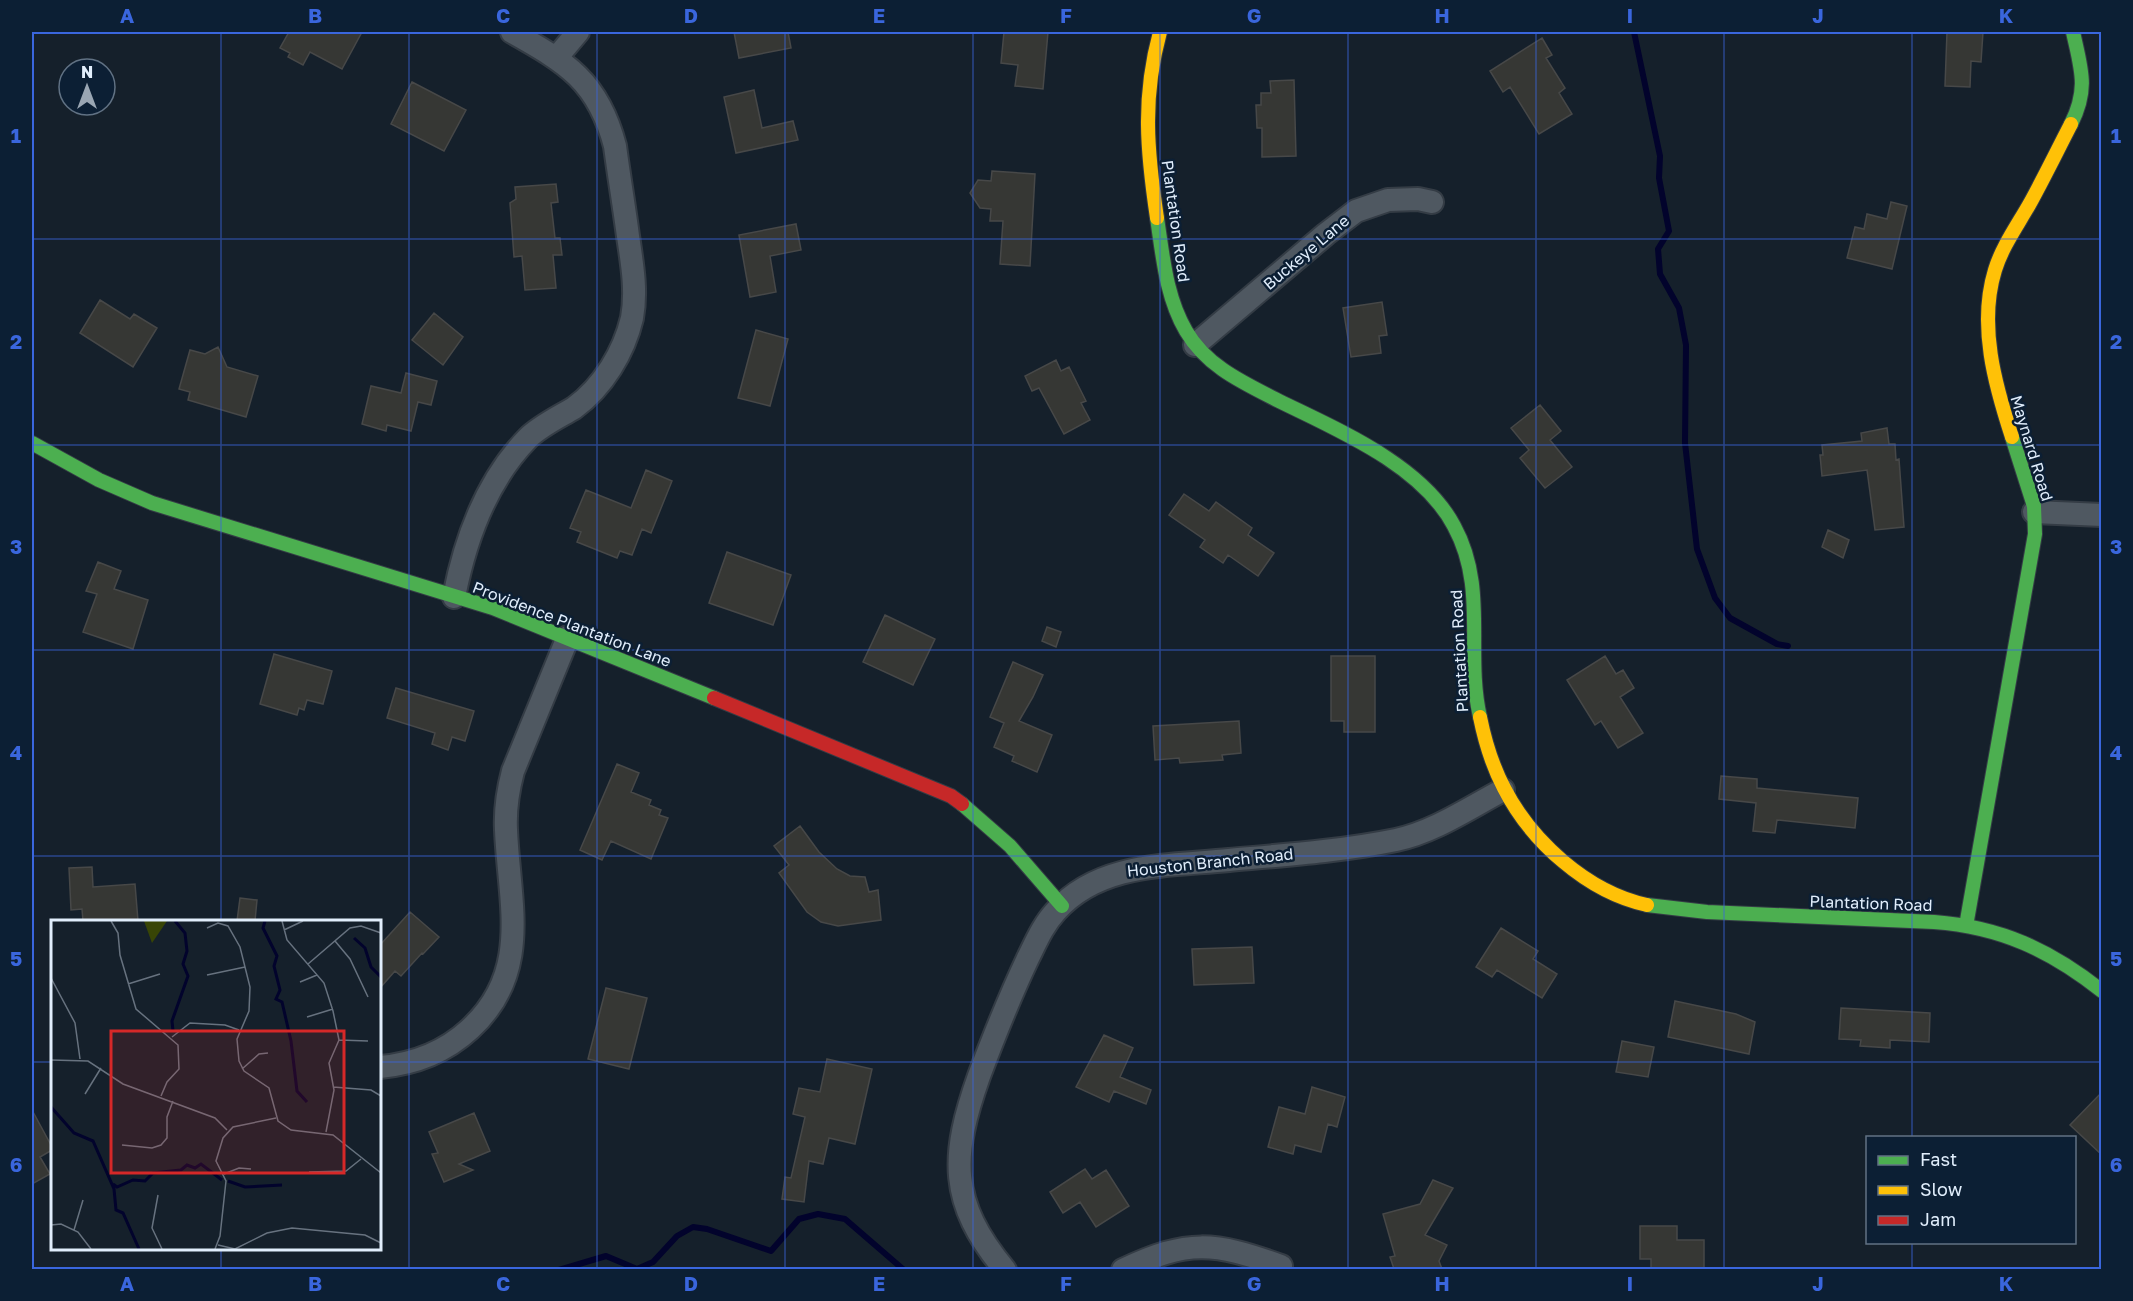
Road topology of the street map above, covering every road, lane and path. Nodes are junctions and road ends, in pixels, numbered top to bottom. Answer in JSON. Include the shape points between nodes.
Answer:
{"nodes":[{"id":1,"x":512,"y":32,"type":"edge"},
{"id":2,"x":578,"y":32,"type":"edge"},
{"id":3,"x":1160,"y":32,"type":"edge"},
{"id":4,"x":2073,"y":32,"type":"edge"},
{"id":5,"x":557,"y":57,"type":"junction"},
{"id":6,"x":2092,"y":79,"type":"edge"},
{"id":7,"x":1432,"y":202,"type":"dead end"},
{"id":8,"x":1196,"y":345,"type":"junction"},
{"id":9,"x":32,"y":443,"type":"edge"},
{"id":10,"x":2034,"y":512,"type":"junction"},
{"id":11,"x":2102,"y":515,"type":"edge"},
{"id":12,"x":454,"y":597,"type":"junction"},
{"id":13,"x":568,"y":637,"type":"junction"},
{"id":14,"x":1503,"y":790,"type":"junction"},
{"id":15,"x":1062,"y":906,"type":"junction"},
{"id":16,"x":1965,"y":926,"type":"junction"},
{"id":17,"x":2102,"y":991,"type":"edge"},
{"id":18,"x":381,"y":1067,"type":"edge"},
{"id":19,"x":1281,"y":1266,"type":"dead end"},
{"id":20,"x":1005,"y":1269,"type":"edge"},
{"id":21,"x":1123,"y":1269,"type":"edge"}],
"edges":[{"from":1,"to":5,"type":"street"},
{"from":2,"to":5,"type":"street"},
{"from":3,"to":8,"type":"street","name":"Plantation Road","via":[[1146,112],[1150,160],[1166,276],[1182,325]]},
{"from":4,"to":6,"type":"street","name":"Maynard Road"},
{"from":5,"to":12,"type":"street","via":[[581,78],[609,124],[634,278],[632,317],[622,349],[590,394],[529,437],[506,466],[484,502],[468,541]]},
{"from":6,"to":10,"type":"street","name":"Maynard Road","via":[[2006,245],[1990,290],[1988,321],[1997,391]]},
{"from":7,"to":8,"type":"street","name":"Buckeye Lane","via":[[1388,200],[1356,211]]},
{"from":8,"to":14,"type":"street","name":"Plantation Road","via":[[1217,368],[1396,466],[1438,502],[1448,516],[1472,573],[1477,705]]},
{"from":9,"to":12,"type":"street","name":"Providence Plantation Lane","via":[[107,485],[181,514]]},
{"from":10,"to":11,"type":"street"},
{"from":10,"to":16,"type":"street","name":"Maynard Road","via":[[2035,534],[2022,613]]},
{"from":12,"to":13,"type":"street","name":"Providence Plantation Lane"},
{"from":13,"to":15,"type":"street","name":"Providence Plantation Lane","via":[[951,796],[990,825]]},
{"from":13,"to":18,"type":"street","via":[[508,789],[506,828],[513,941],[507,975],[495,1000],[460,1038],[429,1057]]},
{"from":14,"to":15,"type":"street","name":"Houston Branch Road","via":[[1400,839],[1138,868],[1093,883]]},
{"from":14,"to":16,"type":"street","name":"Plantation Road","via":[[1528,826],[1557,856],[1590,881],[1644,905]]},
{"from":15,"to":20,"type":"street","name":"Houston Branch Road","via":[[1043,927],[1021,973],[972,1095],[960,1144],[964,1201],[981,1238]]},
{"from":16,"to":17,"type":"street","name":"Plantation Road","via":[[1997,933],[2034,948],[2066,964]]},
{"from":19,"to":21,"type":"street","via":[[1239,1251],[1186,1247]]}]}
